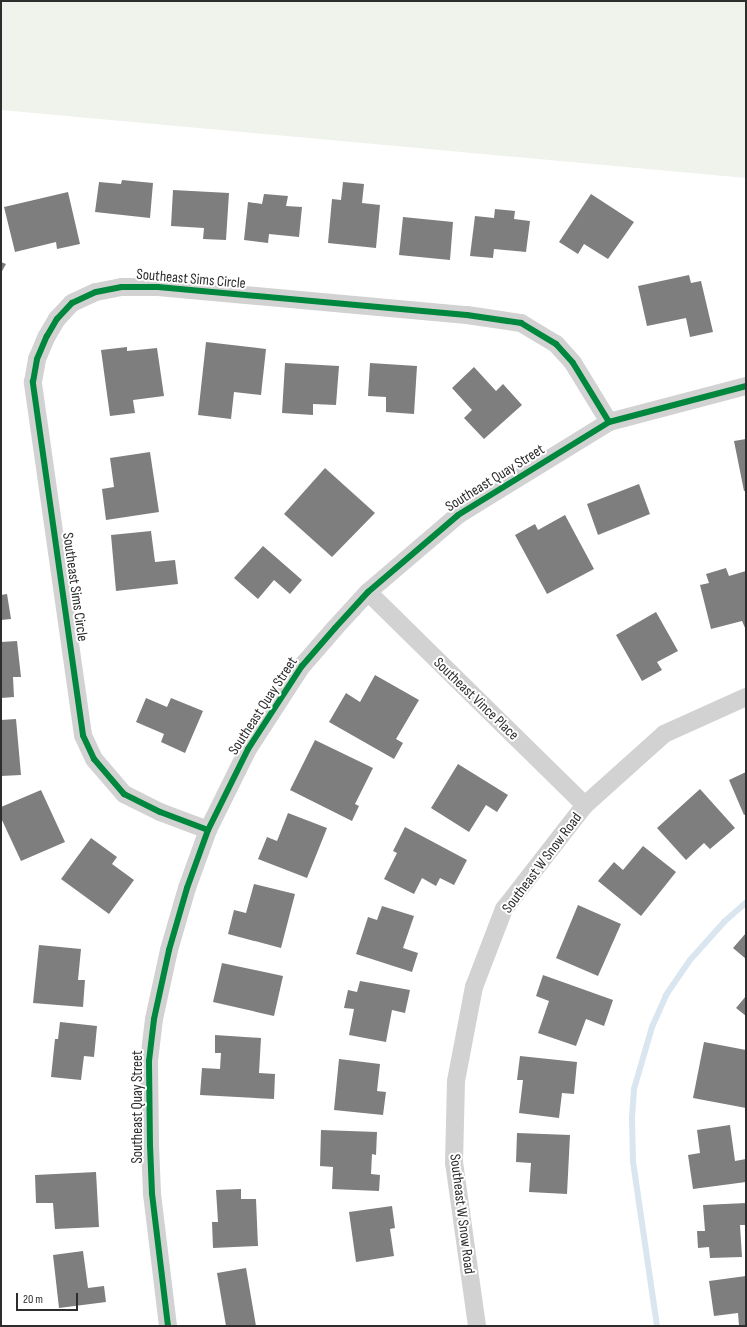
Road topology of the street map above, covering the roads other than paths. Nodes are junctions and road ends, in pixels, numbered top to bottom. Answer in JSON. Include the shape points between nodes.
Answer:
{"nodes":[{"id":1,"x":746,"y":386,"type":"edge"},
{"id":2,"x":609,"y":422,"type":"junction"},
{"id":3,"x":368,"y":592,"type":"junction"},
{"id":4,"x":746,"y":697,"type":"edge"},
{"id":5,"x":585,"y":805,"type":"junction"},
{"id":6,"x":208,"y":830,"type":"junction"},
{"id":7,"x":168,"y":1326,"type":"edge"},
{"id":8,"x":477,"y":1326,"type":"edge"}],
"edges":[{"from":1,"to":2,"type":"street","name":"Southeast Quay Street"},
{"from":2,"to":3,"type":"street","name":"Southeast Quay Street","via":[[458,515]]},
{"from":2,"to":6,"type":"street","name":"Southeast Sims Circle","via":[[573,363],[539,332],[521,323],[158,287],[122,287],[96,292],[72,304],[57,319],[37,359],[33,382],[83,735],[94,759],[124,794],[160,812]]},
{"from":3,"to":5,"type":"street","name":"Southeast Vince Place"},
{"from":3,"to":6,"type":"street","name":"Southeast Quay Street","via":[[302,666],[248,749]]},
{"from":4,"to":5,"type":"street","name":"Southeast W Snow Road","via":[[664,734]]},
{"from":5,"to":8,"type":"street","name":"Southeast W Snow Road","via":[[504,909],[474,987],[456,1081],[454,1163]]},
{"from":6,"to":7,"type":"street","name":"Southeast Quay Street","via":[[187,888],[169,950],[154,1019],[149,1061],[152,1193]]}]}
